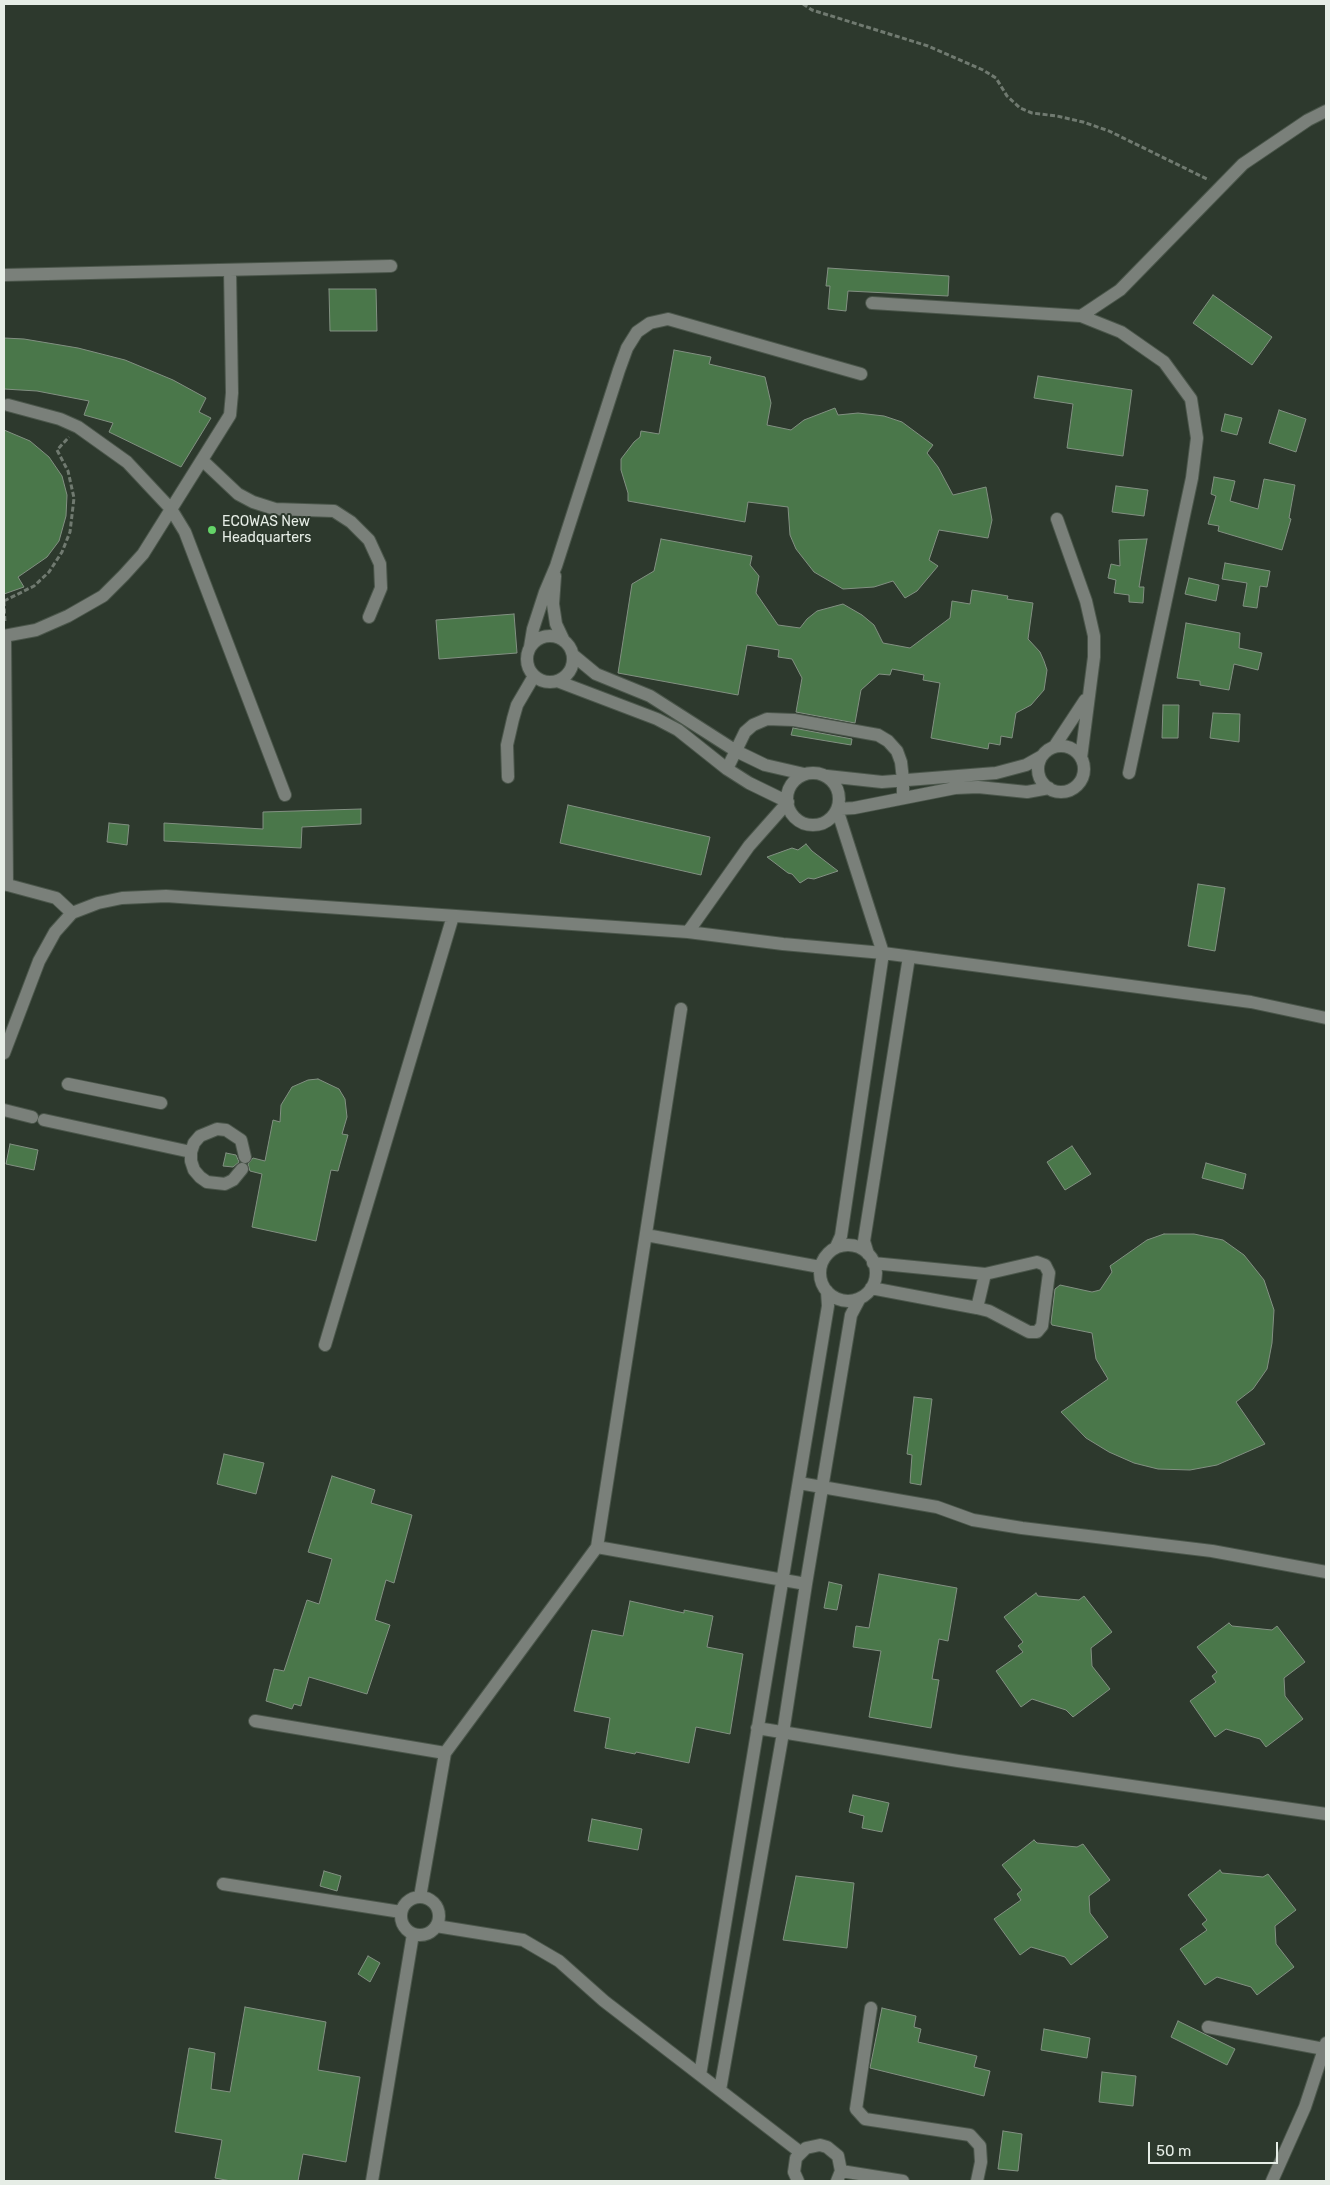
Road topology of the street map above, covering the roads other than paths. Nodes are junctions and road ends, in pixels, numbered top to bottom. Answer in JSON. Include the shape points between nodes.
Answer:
{"nodes":[{"id":1,"x":1326,"y":111,"type":"edge"},
{"id":2,"x":391,"y":266,"type":"dead end"},
{"id":3,"x":230,"y":270,"type":"junction"},
{"id":4,"x":4,"y":275,"type":"edge"},
{"id":5,"x":872,"y":303,"type":"dead end"},
{"id":6,"x":1081,"y":316,"type":"junction"},
{"id":7,"x":861,"y":374,"type":"dead end"},
{"id":8,"x":8,"y":405,"type":"dead end"},
{"id":9,"x":202,"y":460,"type":"junction"},
{"id":10,"x":171,"y":509,"type":"junction"},
{"id":11,"x":1057,"y":518,"type":"dead end"},
{"id":12,"x":556,"y":566,"type":"junction"},
{"id":13,"x":369,"y":616,"type":"dead end"},
{"id":14,"x":5,"y":633,"type":"edge"},
{"id":15,"x":564,"y":640,"type":"junction"},
{"id":16,"x":530,"y":647,"type":"junction"},
{"id":17,"x":573,"y":655,"type":"junction"},
{"id":18,"x":534,"y":676,"type":"junction"},
{"id":19,"x":557,"y":682,"type":"junction"},
{"id":20,"x":1088,"y":693,"type":"junction"},
{"id":21,"x":1054,"y":747,"type":"junction"},
{"id":22,"x":736,"y":751,"type":"junction"},
{"id":23,"x":1042,"y":756,"type":"junction"},
{"id":24,"x":1081,"y":758,"type":"junction"},
{"id":25,"x":727,"y":769,"type":"junction"},
{"id":26,"x":1129,"y":773,"type":"dead end"},
{"id":27,"x":804,"y":774,"type":"junction"},
{"id":28,"x":827,"y":776,"type":"junction"},
{"id":29,"x":508,"y":777,"type":"dead end"},
{"id":30,"x":903,"y":780,"type":"junction"},
{"id":31,"x":1049,"y":788,"type":"junction"},
{"id":32,"x":285,"y":795,"type":"dead end"},
{"id":33,"x":902,"y":798,"type":"junction"},
{"id":34,"x":788,"y":802,"type":"junction"},
{"id":35,"x":837,"y":809,"type":"junction"},
{"id":36,"x":5,"y":885,"type":"edge"},
{"id":37,"x":72,"y":912,"type":"junction"},
{"id":38,"x":453,"y":916,"type":"junction"},
{"id":39,"x":688,"y":932,"type":"junction"},
{"id":40,"x":883,"y":953,"type":"junction"},
{"id":41,"x":910,"y":957,"type":"junction"},
{"id":42,"x":681,"y":1009,"type":"dead end"},
{"id":43,"x":1326,"y":1018,"type":"edge"},
{"id":44,"x":4,"y":1053,"type":"edge"},
{"id":45,"x":68,"y":1084,"type":"dead end"},
{"id":46,"x":160,"y":1103,"type":"dead end"},
{"id":47,"x":4,"y":1110,"type":"edge"},
{"id":48,"x":191,"y":1152,"type":"junction"},
{"id":49,"x":246,"y":1156,"type":"dead end"},
{"id":50,"x":242,"y":1170,"type":"dead end"},
{"id":51,"x":646,"y":1235,"type":"junction"},
{"id":52,"x":836,"y":1248,"type":"junction"},
{"id":53,"x":871,"y":1258,"type":"junction"},
{"id":54,"x":820,"y":1267,"type":"junction"},
{"id":55,"x":985,"y":1274,"type":"junction"},
{"id":56,"x":871,"y":1288,"type":"junction"},
{"id":57,"x":827,"y":1291,"type":"junction"},
{"id":58,"x":860,"y":1298,"type":"junction"},
{"id":59,"x":977,"y":1308,"type":"junction"},
{"id":60,"x":325,"y":1345,"type":"dead end"},
{"id":61,"x":800,"y":1483,"type":"junction"},
{"id":62,"x":822,"y":1487,"type":"junction"},
{"id":63,"x":597,"y":1547,"type":"junction"},
{"id":64,"x":1326,"y":1572,"type":"edge"},
{"id":65,"x":783,"y":1579,"type":"junction"},
{"id":66,"x":806,"y":1584,"type":"junction"},
{"id":67,"x":256,"y":1721,"type":"dead end"},
{"id":68,"x":757,"y":1728,"type":"junction"},
{"id":69,"x":783,"y":1733,"type":"junction"},
{"id":70,"x":445,"y":1753,"type":"junction"},
{"id":71,"x":1326,"y":1814,"type":"edge"},
{"id":72,"x":223,"y":1884,"type":"dead end"},
{"id":73,"x":420,"y":1896,"type":"junction"},
{"id":74,"x":401,"y":1912,"type":"junction"},
{"id":75,"x":436,"y":1926,"type":"junction"},
{"id":76,"x":413,"y":1934,"type":"junction"},
{"id":77,"x":871,"y":2008,"type":"dead end"},
{"id":78,"x":1208,"y":2027,"type":"dead end"},
{"id":79,"x":1325,"y":2046,"type":"edge"},
{"id":80,"x":700,"y":2075,"type":"junction"},
{"id":81,"x":720,"y":2090,"type":"junction"},
{"id":82,"x":800,"y":2152,"type":"junction"},
{"id":83,"x":839,"y":2176,"type":"edge"},
{"id":84,"x":372,"y":2181,"type":"edge"},
{"id":85,"x":798,"y":2181,"type":"edge"},
{"id":86,"x":903,"y":2181,"type":"edge"},
{"id":87,"x":977,"y":2181,"type":"edge"},
{"id":88,"x":1272,"y":2181,"type":"edge"}],
"edges":[{"from":1,"to":6,"type":"street","via":[[1243,164],[1120,290]]},
{"from":2,"to":3,"type":"street"},
{"from":3,"to":4,"type":"street"},
{"from":3,"to":9,"type":"street","via":[[230,415]]},
{"from":5,"to":6,"type":"street"},
{"from":6,"to":26,"type":"street","via":[[1121,332],[1164,362],[1191,399],[1197,438],[1192,478]]},
{"from":7,"to":12,"type":"street","via":[[668,319],[650,323],[637,332],[626,348]]},
{"from":8,"to":10,"type":"street","via":[[78,427],[127,462]]},
{"from":9,"to":10,"type":"street"},
{"from":9,"to":13,"type":"street","via":[[238,494],[252,502],[276,509],[334,511],[351,522],[369,540],[380,564],[381,588]]},
{"from":10,"to":14,"type":"street","via":[[143,554],[103,596],[36,630]]},
{"from":10,"to":32,"type":"street","via":[[185,532]]},
{"from":11,"to":20,"type":"street","via":[[1086,601],[1094,636]]},
{"from":12,"to":15,"type":"street","via":[[553,604],[556,624]]},
{"from":12,"to":16,"type":"street","via":[[539,610]]},
{"from":14,"to":36,"type":"street"},
{"from":15,"to":16,"type":"street","via":[[550,635],[535,641]]},
{"from":15,"to":17,"type":"street"},
{"from":16,"to":18,"type":"street","via":[[527,662]]},
{"from":17,"to":19,"type":"street","via":[[572,669]]},
{"from":17,"to":22,"type":"street","via":[[596,674],[650,696]]},
{"from":18,"to":19,"type":"street","via":[[541,681]]},
{"from":18,"to":29,"type":"street","via":[[517,705],[513,719],[507,745]]},
{"from":19,"to":25,"type":"street","via":[[657,719],[678,730]]},
{"from":20,"to":21,"type":"street"},
{"from":20,"to":24,"type":"street"},
{"from":21,"to":23,"type":"street"},
{"from":21,"to":24,"type":"street","via":[[1070,748]]},
{"from":22,"to":25,"type":"street"},
{"from":22,"to":27,"type":"street","via":[[764,765]]},
{"from":22,"to":30,"type":"street","via":[[745,732],[768,719],[834,726],[878,735],[888,741],[897,751]]},
{"from":23,"to":30,"type":"street","via":[[1026,765],[996,773]]},
{"from":23,"to":31,"type":"street","via":[[1038,770]]},
{"from":24,"to":31,"type":"street","via":[[1084,773],[1077,786],[1064,792]]},
{"from":25,"to":34,"type":"street"},
{"from":27,"to":28,"type":"street","via":[[811,772]]},
{"from":27,"to":34,"type":"street","via":[[791,785]]},
{"from":28,"to":30,"type":"street","via":[[870,782]]},
{"from":28,"to":35,"type":"street","via":[[839,795]]},
{"from":30,"to":33,"type":"street"},
{"from":31,"to":33,"type":"street","via":[[1027,792],[955,788]]},
{"from":33,"to":35,"type":"street"},
{"from":34,"to":35,"type":"street","via":[[795,816],[810,824],[826,821]]},
{"from":34,"to":39,"type":"street","via":[[750,846]]},
{"from":35,"to":40,"type":"street"},
{"from":36,"to":37,"type":"street","via":[[56,898]]},
{"from":37,"to":38,"type":"street","via":[[122,898],[166,896]]},
{"from":37,"to":44,"type":"street","via":[[55,932],[39,961]]},
{"from":38,"to":39,"type":"street"},
{"from":38,"to":60,"type":"street"},
{"from":39,"to":40,"type":"street"},
{"from":40,"to":41,"type":"street"},
{"from":40,"to":52,"type":"street","via":[[841,1236]]},
{"from":41,"to":43,"type":"street","via":[[1251,1002]]},
{"from":41,"to":53,"type":"street","via":[[864,1241]]},
{"from":42,"to":51,"type":"street"},
{"from":45,"to":46,"type":"street"},
{"from":47,"to":48,"type":"street"},
{"from":48,"to":49,"type":"street","via":[[200,1136],[216,1129],[226,1130],[241,1140]]},
{"from":48,"to":50,"type":"street","via":[[194,1170],[207,1182],[225,1184]]},
{"from":51,"to":54,"type":"street"},
{"from":51,"to":63,"type":"street"},
{"from":52,"to":53,"type":"street","via":[[853,1245]]},
{"from":52,"to":54,"type":"street","via":[[829,1252]]},
{"from":53,"to":55,"type":"street"},
{"from":53,"to":56,"type":"street","via":[[875,1278]]},
{"from":54,"to":57,"type":"street","via":[[822,1284]]},
{"from":55,"to":59,"type":"street"},
{"from":55,"to":59,"type":"street","via":[[1037,1262],[1045,1265],[1049,1273],[1042,1326],[1037,1332],[1029,1332]]},
{"from":56,"to":58,"type":"street"},
{"from":56,"to":59,"type":"street"},
{"from":57,"to":58,"type":"street","via":[[842,1300]]},
{"from":57,"to":61,"type":"street","via":[[828,1306]]},
{"from":58,"to":62,"type":"street","via":[[852,1315]]},
{"from":61,"to":62,"type":"street"},
{"from":61,"to":65,"type":"street"},
{"from":62,"to":64,"type":"street","via":[[936,1507],[973,1520],[1002,1525],[1212,1551]]},
{"from":62,"to":66,"type":"street"},
{"from":63,"to":65,"type":"street"},
{"from":63,"to":70,"type":"street"},
{"from":65,"to":66,"type":"street"},
{"from":65,"to":68,"type":"street"},
{"from":66,"to":69,"type":"street"},
{"from":67,"to":70,"type":"street"},
{"from":68,"to":69,"type":"street"},
{"from":68,"to":80,"type":"street"},
{"from":69,"to":71,"type":"street"},
{"from":69,"to":81,"type":"street"},
{"from":70,"to":73,"type":"street"},
{"from":72,"to":74,"type":"street"},
{"from":73,"to":74,"type":"street","via":[[407,1901]]},
{"from":73,"to":75,"type":"street","via":[[436,1906]]},
{"from":74,"to":76,"type":"street","via":[[403,1925]]},
{"from":75,"to":76,"type":"street","via":[[426,1934]]},
{"from":75,"to":80,"type":"street","via":[[523,1940],[559,1961],[604,2001]]},
{"from":76,"to":84,"type":"street"},
{"from":77,"to":87,"type":"street","via":[[856,2109],[865,2119],[970,2135],[980,2146]]},
{"from":78,"to":79,"type":"street"},
{"from":79,"to":88,"type":"street","via":[[1305,2106]]},
{"from":80,"to":81,"type":"street"},
{"from":81,"to":82,"type":"street"},
{"from":82,"to":83,"type":"street","via":[[813,2145],[827,2147],[838,2156]]},
{"from":82,"to":85,"type":"street","via":[[794,2165]]},
{"from":83,"to":86,"type":"street"}]}
